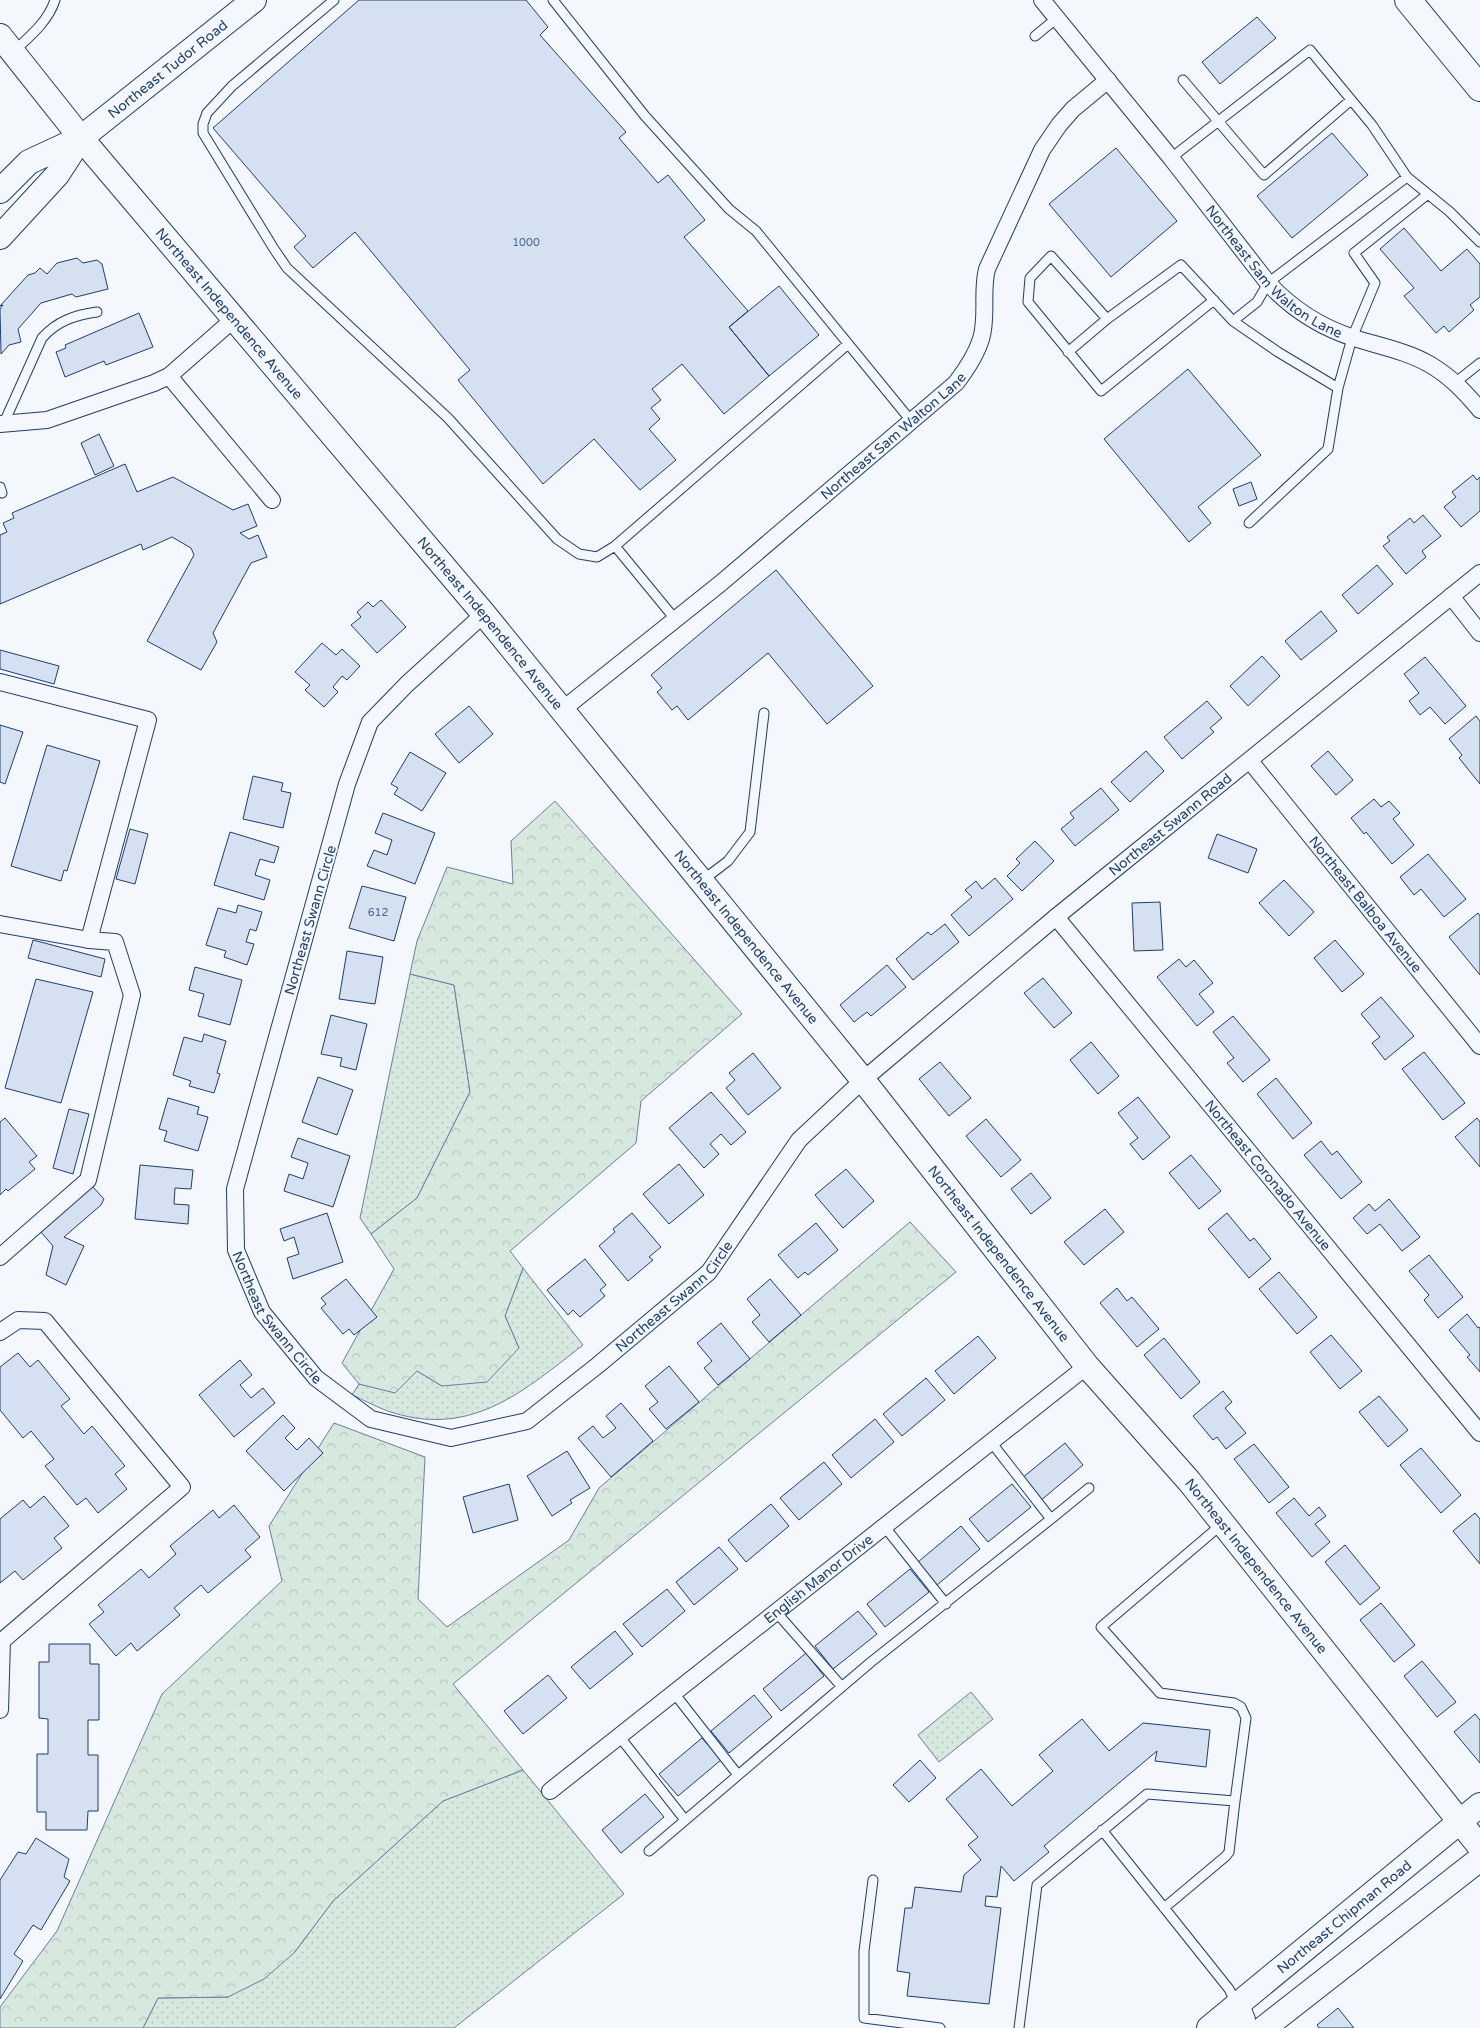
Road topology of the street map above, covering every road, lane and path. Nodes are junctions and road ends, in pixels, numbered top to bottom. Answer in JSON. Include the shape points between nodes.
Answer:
{"nodes":[{"id":1,"x":55,"y":0,"type":"edge"},
{"id":2,"x":254,"y":0,"type":"edge"},
{"id":3,"x":334,"y":0,"type":"edge"},
{"id":4,"x":553,"y":0,"type":"edge"},
{"id":5,"x":1408,"y":0,"type":"edge"},
{"id":6,"x":1045,"y":1,"type":"edge"},
{"id":7,"x":1057,"y":18,"type":"junction"},
{"id":8,"x":1035,"y":36,"type":"dead end"},
{"id":9,"x":6,"y":44,"type":"edge"},
{"id":10,"x":1108,"y":80,"type":"junction"},
{"id":11,"x":1183,"y":80,"type":"dead end"},
{"id":12,"x":1480,"y":88,"type":"edge"},
{"id":13,"x":1351,"y":100,"type":"junction"},
{"id":14,"x":1218,"y":121,"type":"junction"},
{"id":15,"x":81,"y":138,"type":"junction"},
{"id":16,"x":1171,"y":158,"type":"junction"},
{"id":17,"x":1407,"y":177,"type":"junction"},
{"id":18,"x":0,"y":191,"type":"edge"},
{"id":19,"x":1428,"y":194,"type":"junction"},
{"id":20,"x":0,"y":237,"type":"edge"},
{"id":21,"x":1480,"y":242,"type":"edge"},
{"id":22,"x":1268,"y":283,"type":"junction"},
{"id":23,"x":1214,"y":300,"type":"junction"},
{"id":24,"x":97,"y":312,"type":"dead end"},
{"id":25,"x":234,"y":319,"type":"junction"},
{"id":26,"x":1107,"y":319,"type":"junction"},
{"id":27,"x":1233,"y":321,"type":"junction"},
{"id":28,"x":1352,"y":338,"type":"junction"},
{"id":29,"x":848,"y":344,"type":"junction"},
{"id":30,"x":1068,"y":352,"type":"junction"},
{"id":31,"x":1480,"y":363,"type":"edge"},
{"id":32,"x":169,"y":376,"type":"junction"},
{"id":33,"x":1456,"y":382,"type":"junction"},
{"id":34,"x":1338,"y":388,"type":"junction"},
{"id":35,"x":1480,"y":410,"type":"edge"},
{"id":36,"x":912,"y":422,"type":"junction"},
{"id":37,"x":2,"y":424,"type":"edge"},
{"id":38,"x":272,"y":500,"type":"dead end"},
{"id":39,"x":1249,"y":523,"type":"dead end"},
{"id":40,"x":615,"y":546,"type":"junction"},
{"id":41,"x":1480,"y":573,"type":"edge"},
{"id":42,"x":1451,"y":596,"type":"junction"},
{"id":43,"x":484,"y":614,"type":"junction"},
{"id":44,"x":675,"y":619,"type":"junction"},
{"id":45,"x":1480,"y":633,"type":"edge"},
{"id":46,"x":0,"y":682,"type":"edge"},
{"id":47,"x":562,"y":710,"type":"junction"},
{"id":48,"x":764,"y":713,"type":"dead end"},
{"id":49,"x":1250,"y":761,"type":"junction"},
{"id":50,"x":701,"y":882,"type":"junction"},
{"id":51,"x":1056,"y":917,"type":"junction"},
{"id":52,"x":0,"y":924,"type":"edge"},
{"id":53,"x":90,"y":940,"type":"junction"},
{"id":54,"x":1480,"y":1046,"type":"edge"},
{"id":55,"x":862,"y":1080,"type":"junction"},
{"id":56,"x":0,"y":1257,"type":"edge"},
{"id":57,"x":0,"y":1332,"type":"edge"},
{"id":58,"x":1087,"y":1366,"type":"junction"},
{"id":59,"x":1480,"y":1433,"type":"edge"},
{"id":60,"x":991,"y":1442,"type":"junction"},
{"id":61,"x":1088,"y":1488,"type":"dead end"},
{"id":62,"x":1051,"y":1519,"type":"junction"},
{"id":63,"x":1223,"y":1523,"type":"junction"},
{"id":64,"x":884,"y":1526,"type":"junction"},
{"id":65,"x":946,"y":1604,"type":"junction"},
{"id":66,"x":776,"y":1612,"type":"junction"},
{"id":67,"x":842,"y":1687,"type":"junction"},
{"id":68,"x":674,"y":1693,"type":"junction"},
{"id":69,"x":0,"y":1710,"type":"edge"},
{"id":70,"x":619,"y":1736,"type":"junction"},
{"id":71,"x":738,"y":1775,"type":"junction"},
{"id":72,"x":550,"y":1791,"type":"dead end"},
{"id":73,"x":1235,"y":1801,"type":"junction"},
{"id":74,"x":1480,"y":1805,"type":"edge"},
{"id":75,"x":685,"y":1820,"type":"junction"},
{"id":76,"x":1460,"y":1821,"type":"junction"},
{"id":77,"x":1102,"y":1830,"type":"junction"},
{"id":78,"x":1480,"y":1847,"type":"edge"},
{"id":79,"x":650,"y":1851,"type":"dead end"},
{"id":80,"x":1480,"y":1859,"type":"edge"},
{"id":81,"x":873,"y":1880,"type":"dead end"},
{"id":82,"x":1164,"y":1908,"type":"junction"},
{"id":83,"x":1237,"y":2005,"type":"junction"},
{"id":84,"x":940,"y":2028,"type":"edge"},
{"id":85,"x":1019,"y":2028,"type":"edge"},
{"id":86,"x":1209,"y":2028,"type":"edge"},
{"id":87,"x":1237,"y":2028,"type":"edge"},
{"id":88,"x":1264,"y":2028,"type":"edge"}],
"edges":[{"from":1,"to":9,"type":"lane","via":[[38,29]]},
{"from":2,"to":15,"type":"street","name":"Northeast Tudor Road"},
{"from":3,"to":40,"type":"lane","via":[[232,86],[207,113],[203,133],[287,268],[448,418],[557,539],[578,554],[597,556]]},
{"from":4,"to":29,"type":"lane","via":[[645,116],[729,209],[756,231]]},
{"from":5,"to":12,"type":"main road"},
{"from":6,"to":7,"type":"street","name":"Northeast Sam Walton Lane"},
{"from":7,"to":8,"type":"lane"},
{"from":7,"to":10,"type":"street","name":"Northeast Sam Walton Lane"},
{"from":9,"to":15,"type":"street","name":"Northeast Independence Avenue"},
{"from":10,"to":16,"type":"street","name":"Northeast Sam Walton Lane"},
{"from":10,"to":36,"type":"street","name":"Northeast Sam Walton Lane","via":[[1073,109],[1042,150],[986,269],[981,338],[969,364],[956,383]]},
{"from":11,"to":14,"type":"lane"},
{"from":13,"to":14,"type":"lane","via":[[1310,50]]},
{"from":13,"to":14,"type":"lane","via":[[1264,175]]},
{"from":13,"to":17,"type":"lane"},
{"from":14,"to":16,"type":"lane"},
{"from":15,"to":18,"type":"street","name":"Northeast Tudor Road","via":[[30,162]]},
{"from":15,"to":20,"type":"street","name":"Northeast Tudor Road","via":[[57,175]]},
{"from":15,"to":25,"type":"street","name":"Northeast Independence Avenue"},
{"from":16,"to":22,"type":"street","name":"Northeast Sam Walton Lane"},
{"from":17,"to":19,"type":"lane"},
{"from":17,"to":22,"type":"lane"},
{"from":19,"to":21,"type":"lane"},
{"from":19,"to":28,"type":"lane","via":[[1354,253],[1375,283]]},
{"from":22,"to":27,"type":"lane","via":[[1257,302]]},
{"from":22,"to":28,"type":"street","name":"Northeast Sam Walton Lane","via":[[1285,301],[1310,319]]},
{"from":23,"to":26,"type":"lane","via":[[1181,265]]},
{"from":23,"to":27,"type":"lane"},
{"from":23,"to":30,"type":"lane","via":[[1102,391]]},
{"from":24,"to":37,"type":"lane","via":[[77,315],[52,326],[42,338]]},
{"from":25,"to":32,"type":"street"},
{"from":25,"to":43,"type":"street","name":"Northeast Independence Avenue"},
{"from":26,"to":30,"type":"lane"},
{"from":26,"to":30,"type":"lane","via":[[1051,256],[1030,278],[1028,302]]},
{"from":27,"to":34,"type":"lane"},
{"from":28,"to":33,"type":"street","name":"Northeast Sam Walton Lane","via":[[1406,353],[1430,364]]},
{"from":28,"to":34,"type":"lane"},
{"from":29,"to":36,"type":"lane"},
{"from":29,"to":40,"type":"lane"},
{"from":31,"to":33,"type":"lane"},
{"from":32,"to":37,"type":"street","via":[[47,420]]},
{"from":32,"to":38,"type":"street"},
{"from":33,"to":35,"type":"street","name":"Northeast Sam Walton Lane"},
{"from":34,"to":39,"type":"lane","via":[[1328,449]]},
{"from":36,"to":44,"type":"street","name":"Northeast Sam Walton Lane"},
{"from":40,"to":44,"type":"lane"},
{"from":41,"to":42,"type":"street","name":"Northeast Swann Road"},
{"from":42,"to":45,"type":"street"},
{"from":42,"to":49,"type":"street","name":"Northeast Swann Road"},
{"from":43,"to":47,"type":"street","name":"Northeast Independence Avenue"},
{"from":43,"to":55,"type":"street","name":"Northeast Swann Circle","via":[[370,722],[347,784],[235,1189],[236,1250],[262,1312],[316,1378],[371,1419],[451,1438],[527,1421],[709,1272],[799,1140]]},
{"from":44,"to":47,"type":"street","name":"Northeast Sam Walton Lane"},
{"from":46,"to":53,"type":"street","via":[[148,720]]},
{"from":47,"to":50,"type":"street","name":"Northeast Independence Avenue"},
{"from":48,"to":50,"type":"lane","via":[[750,832],[728,861]]},
{"from":49,"to":51,"type":"street","name":"Northeast Swann Road"},
{"from":49,"to":54,"type":"street","name":"Northeast Balboa Avenue"},
{"from":50,"to":55,"type":"street","name":"Northeast Independence Avenue"},
{"from":51,"to":55,"type":"street","name":"Northeast Swann Road"},
{"from":51,"to":59,"type":"street","name":"Northeast Coronado Avenue"},
{"from":52,"to":53,"type":"street"},
{"from":53,"to":56,"type":"street","via":[[116,942],[132,995],[88,1180]]},
{"from":55,"to":58,"type":"street","name":"Northeast Independence Avenue"},
{"from":57,"to":69,"type":"street","via":[[18,1320],[45,1321],[182,1487],[2,1641]]},
{"from":58,"to":60,"type":"street","name":"English Manor Drive"},
{"from":58,"to":63,"type":"street","name":"Northeast Independence Avenue"},
{"from":60,"to":62,"type":"lane"},
{"from":60,"to":64,"type":"street","name":"English Manor Drive"},
{"from":61,"to":62,"type":"lane"},
{"from":62,"to":65,"type":"lane"},
{"from":63,"to":73,"type":"lane","via":[[1101,1627],[1160,1693],[1234,1703],[1241,1707],[1246,1718]]},
{"from":63,"to":76,"type":"street","name":"Northeast Independence Avenue"},
{"from":64,"to":65,"type":"lane"},
{"from":64,"to":66,"type":"street","name":"English Manor Drive"},
{"from":65,"to":67,"type":"lane"},
{"from":66,"to":67,"type":"lane"},
{"from":66,"to":68,"type":"street","name":"English Manor Drive"},
{"from":67,"to":71,"type":"lane"},
{"from":68,"to":70,"type":"street","name":"English Manor Drive"},
{"from":68,"to":71,"type":"lane"},
{"from":70,"to":72,"type":"street","name":"English Manor Drive"},
{"from":70,"to":75,"type":"lane"},
{"from":71,"to":75,"type":"lane"},
{"from":73,"to":77,"type":"lane","via":[[1147,1794]]},
{"from":73,"to":82,"type":"lane","via":[[1229,1852]]},
{"from":74,"to":76,"type":"street","name":"Northeast Chipman Road"},
{"from":75,"to":79,"type":"lane"},
{"from":76,"to":78,"type":"street","name":"Northeast Independence Avenue"},
{"from":76,"to":83,"type":"street","name":"Northeast Chipman Road"},
{"from":77,"to":82,"type":"lane"},
{"from":77,"to":85,"type":"lane","via":[[1035,1889]]},
{"from":80,"to":88,"type":"street"},
{"from":81,"to":84,"type":"lane","via":[[864,1951],[864,2018]]},
{"from":82,"to":83,"type":"lane","via":[[1229,1988]]},
{"from":83,"to":86,"type":"street","name":"Northeast Chipman Road"},
{"from":83,"to":87,"type":"street","via":[[1243,2020]]}]}
